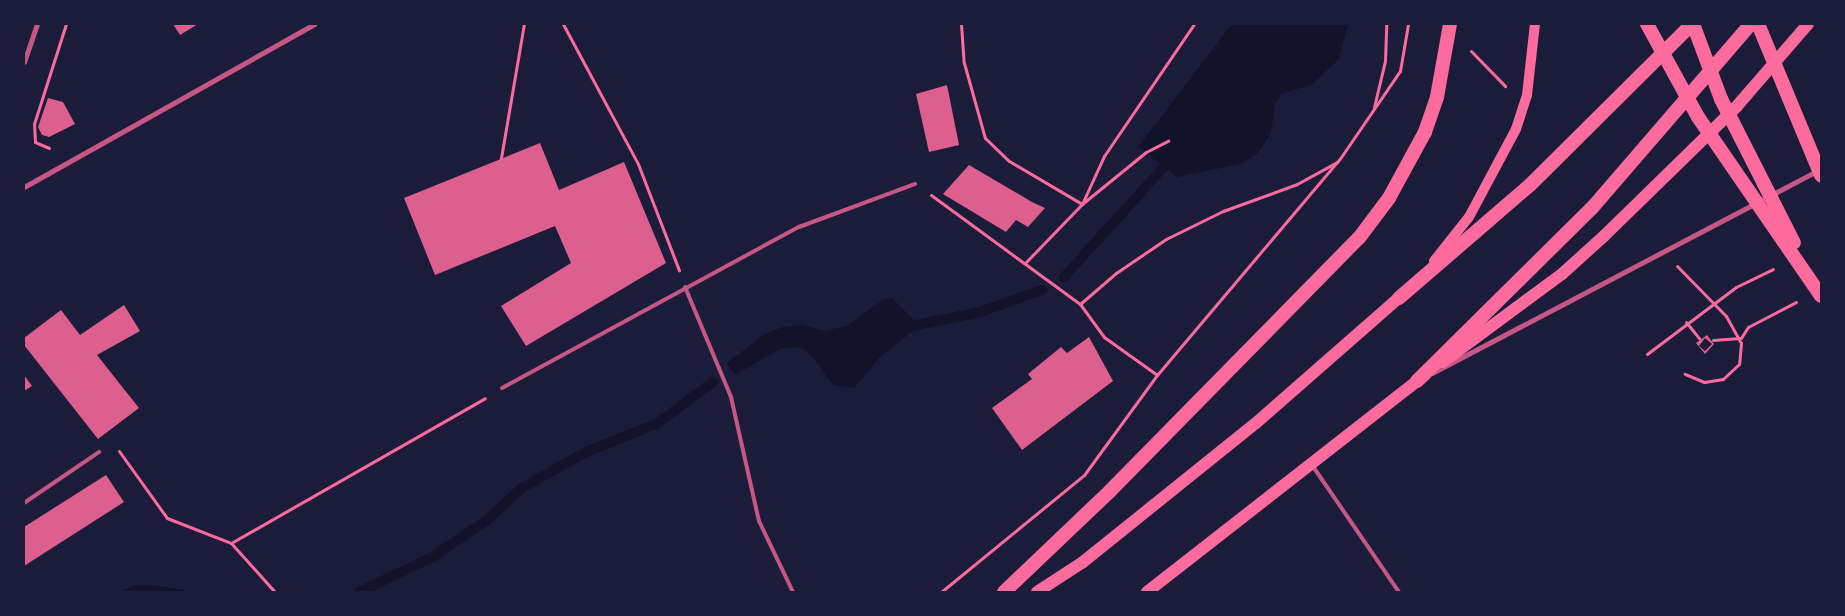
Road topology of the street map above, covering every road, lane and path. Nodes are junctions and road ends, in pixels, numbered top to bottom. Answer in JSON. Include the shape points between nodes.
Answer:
{"nodes":[{"id":1,"x":36,"y":24,"type":"edge"},
{"id":2,"x":66,"y":24,"type":"edge"},
{"id":3,"x":314,"y":24,"type":"edge"},
{"id":4,"x":524,"y":24,"type":"edge"},
{"id":5,"x":563,"y":24,"type":"edge"},
{"id":6,"x":961,"y":24,"type":"edge"},
{"id":7,"x":1194,"y":24,"type":"edge"},
{"id":8,"x":1386,"y":24,"type":"edge"},
{"id":9,"x":1408,"y":24,"type":"edge"},
{"id":10,"x":1450,"y":24,"type":"edge"},
{"id":11,"x":1535,"y":24,"type":"edge"},
{"id":12,"x":1647,"y":24,"type":"edge"},
{"id":13,"x":1692,"y":24,"type":"edge"},
{"id":14,"x":1750,"y":24,"type":"edge"},
{"id":15,"x":1758,"y":24,"type":"edge"},
{"id":16,"x":1808,"y":24,"type":"edge"},
{"id":17,"x":1466,"y":45,"type":"dead end"},
{"id":18,"x":24,"y":62,"type":"edge"},
{"id":19,"x":1507,"y":88,"type":"dead end"},
{"id":20,"x":1373,"y":110,"type":"junction"},
{"id":21,"x":1168,"y":141,"type":"dead end"},
{"id":22,"x":35,"y":142,"type":"dead end"},
{"id":23,"x":501,"y":158,"type":"dead end"},
{"id":24,"x":1340,"y":160,"type":"junction"},
{"id":25,"x":1821,"y":168,"type":"edge"},
{"id":26,"x":1821,"y":175,"type":"edge"},
{"id":27,"x":915,"y":184,"type":"joint"},
{"id":28,"x":24,"y":187,"type":"edge"},
{"id":29,"x":1082,"y":204,"type":"junction"},
{"id":30,"x":674,"y":252,"type":"dead end"},
{"id":31,"x":1671,"y":259,"type":"dead end"},
{"id":32,"x":1026,"y":262,"type":"junction"},
{"id":33,"x":685,"y":287,"type":"junction"},
{"id":34,"x":1736,"y":287,"type":"dead end"},
{"id":35,"x":1821,"y":296,"type":"edge"},
{"id":36,"x":1805,"y":297,"type":"dead end"},
{"id":37,"x":1398,"y":298,"type":"junction"},
{"id":38,"x":1080,"y":304,"type":"junction"},
{"id":39,"x":1686,"y":322,"type":"junction"},
{"id":40,"x":1700,"y":338,"type":"dead end"},
{"id":41,"x":1741,"y":338,"type":"junction"},
{"id":42,"x":1713,"y":340,"type":"dead end"},
{"id":43,"x":1647,"y":354,"type":"dead end"},
{"id":44,"x":1686,"y":374,"type":"dead end"},
{"id":45,"x":1157,"y":375,"type":"junction"},
{"id":46,"x":1417,"y":381,"type":"junction"},
{"id":47,"x":502,"y":388,"type":"joint"},
{"id":48,"x":99,"y":452,"type":"joint"},
{"id":49,"x":1312,"y":465,"type":"junction"},
{"id":50,"x":24,"y":503,"type":"edge"},
{"id":51,"x":231,"y":543,"type":"junction"},
{"id":52,"x":275,"y":592,"type":"edge"},
{"id":53,"x":792,"y":592,"type":"edge"},
{"id":54,"x":941,"y":592,"type":"edge"},
{"id":55,"x":1004,"y":592,"type":"edge"},
{"id":56,"x":1037,"y":592,"type":"edge"},
{"id":57,"x":1147,"y":592,"type":"edge"},
{"id":58,"x":1399,"y":592,"type":"edge"}],
"edges":[{"from":1,"to":18,"type":"street"},
{"from":2,"to":22,"type":"path","via":[[34,124]]},
{"from":3,"to":28,"type":"street"},
{"from":4,"to":23,"type":"path"},
{"from":5,"to":30,"type":"path","via":[[613,113]]},
{"from":6,"to":29,"type":"path","via":[[964,63],[985,138],[1009,160]]},
{"from":7,"to":29,"type":"path","via":[[1104,156]]},
{"from":8,"to":20,"type":"path","via":[[1385,60]]},
{"from":9,"to":20,"type":"path","via":[[1400,71]]},
{"from":10,"to":55,"type":"highway","via":[[1437,97],[1424,132],[1389,198],[1359,238],[1110,492]]},
{"from":11,"to":37,"type":"main road","via":[[1527,95],[1502,159],[1469,217]]},
{"from":12,"to":35,"type":"highway","via":[[1698,118]]},
{"from":13,"to":35,"type":"highway","via":[[1725,107]]},
{"from":13,"to":37,"type":"highway","via":[[1530,185]]},
{"from":14,"to":46,"type":"highway","via":[[1650,144]]},
{"from":15,"to":26,"type":"highway"},
{"from":16,"to":46,"type":"main road","via":[[1737,106],[1668,176],[1562,274]]},
{"from":17,"to":19,"type":"path"},
{"from":20,"to":24,"type":"path"},
{"from":21,"to":29,"type":"path","via":[[1146,152]]},
{"from":24,"to":38,"type":"path","via":[[1297,184],[1223,211],[1166,240],[1116,273]]},
{"from":24,"to":45,"type":"path"},
{"from":25,"to":46,"type":"street"},
{"from":27,"to":32,"type":"path"},
{"from":27,"to":33,"type":"lane","via":[[799,227]]},
{"from":29,"to":32,"type":"path"},
{"from":31,"to":41,"type":"path","via":[[1726,316]]},
{"from":32,"to":38,"type":"path"},
{"from":33,"to":47,"type":"lane"},
{"from":33,"to":53,"type":"lane","via":[[731,398],[759,521]]},
{"from":34,"to":39,"type":"path"},
{"from":36,"to":41,"type":"path","via":[[1748,327]]},
{"from":37,"to":56,"type":"main road","via":[[1256,423],[1083,562]]},
{"from":38,"to":45,"type":"path","via":[[1104,337]]},
{"from":39,"to":40,"type":"path"},
{"from":39,"to":43,"type":"path"},
{"from":41,"to":42,"type":"path"},
{"from":41,"to":44,"type":"path","via":[[1742,358],[1723,378],[1704,382]]},
{"from":45,"to":54,"type":"path","via":[[1084,475]]},
{"from":46,"to":49,"type":"main road"},
{"from":47,"to":51,"type":"path"},
{"from":48,"to":50,"type":"lane"},
{"from":48,"to":51,"type":"path","via":[[115,446],[167,518]]},
{"from":49,"to":57,"type":"main road"},
{"from":49,"to":58,"type":"lane"},
{"from":51,"to":52,"type":"path"}]}
